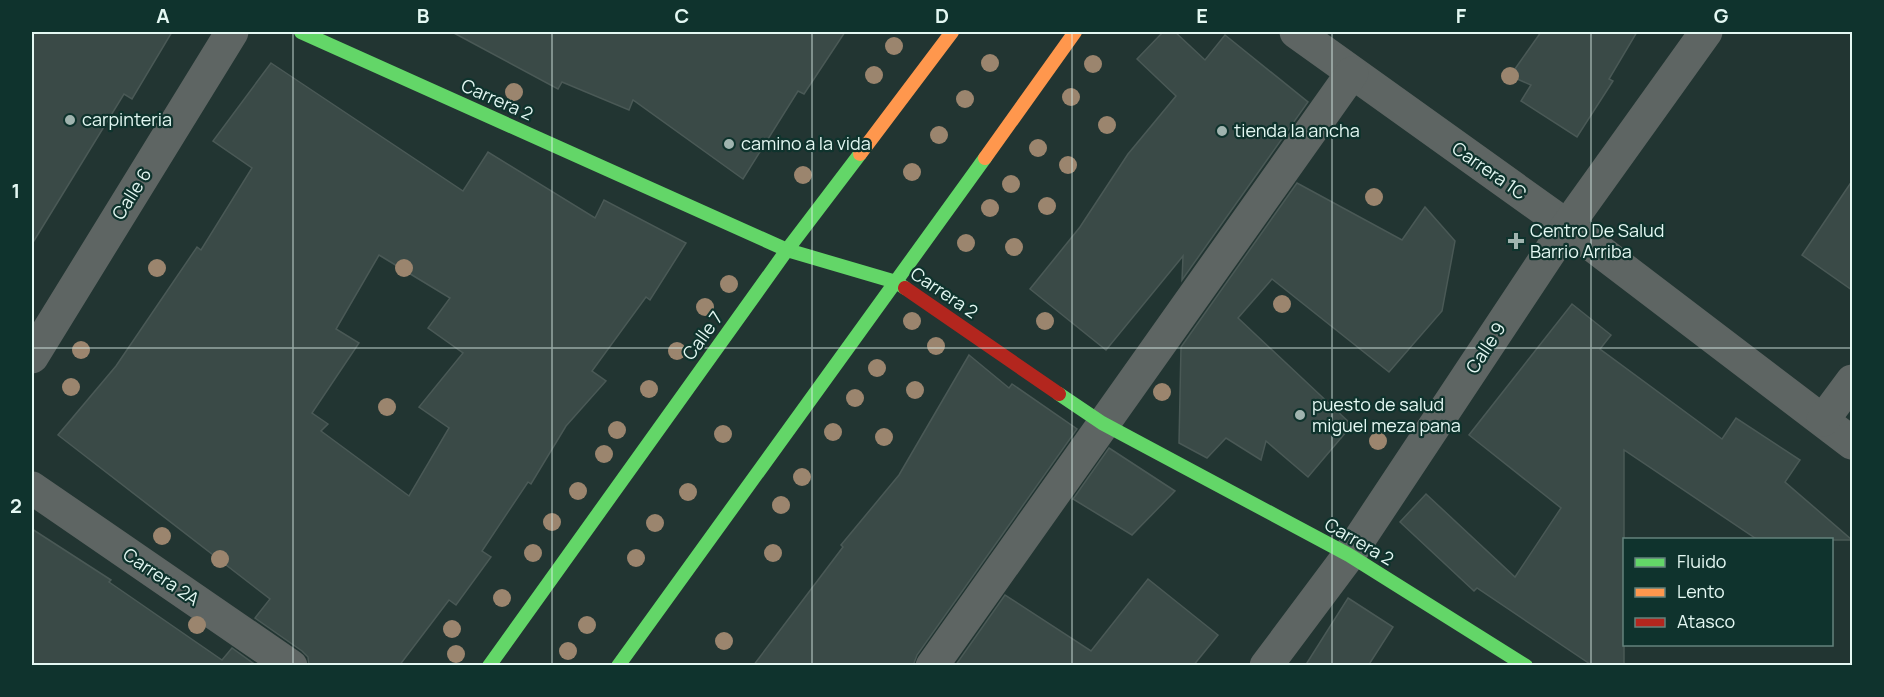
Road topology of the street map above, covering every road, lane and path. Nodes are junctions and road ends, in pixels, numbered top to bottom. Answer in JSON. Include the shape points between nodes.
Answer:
{"nodes":[{"id":1,"x":232,"y":32,"type":"edge"},
{"id":2,"x":301,"y":32,"type":"edge"},
{"id":3,"x":952,"y":32,"type":"edge"},
{"id":4,"x":1075,"y":32,"type":"edge"},
{"id":5,"x":1296,"y":32,"type":"edge"},
{"id":6,"x":1706,"y":32,"type":"edge"},
{"id":7,"x":1352,"y":73,"type":"junction"},
{"id":8,"x":1567,"y":226,"type":"junction"},
{"id":9,"x":788,"y":250,"type":"junction"},
{"id":10,"x":896,"y":282,"type":"junction"},
{"id":11,"x":32,"y":357,"type":"edge"},
{"id":12,"x":1852,"y":381,"type":"edge"},
{"id":13,"x":1823,"y":420,"type":"junction"},
{"id":14,"x":1102,"y":423,"type":"junction"},
{"id":15,"x":1852,"y":442,"type":"edge"},
{"id":16,"x":32,"y":488,"type":"edge"},
{"id":17,"x":1349,"y":555,"type":"junction"},
{"id":18,"x":291,"y":666,"type":"edge"},
{"id":19,"x":489,"y":666,"type":"edge"},
{"id":20,"x":618,"y":666,"type":"edge"},
{"id":21,"x":932,"y":666,"type":"edge"},
{"id":22,"x":1266,"y":666,"type":"edge"},
{"id":23,"x":1526,"y":666,"type":"edge"}],
"edges":[{"from":1,"to":11,"type":"street","name":"Calle 6"},
{"from":2,"to":9,"type":"street","name":"Carrera 2"},
{"from":3,"to":9,"type":"street","name":"Calle 7"},
{"from":4,"to":10,"type":"street"},
{"from":5,"to":7,"type":"street","name":"Carrera 1C"},
{"from":6,"to":8,"type":"street","name":"Calle 9"},
{"from":7,"to":8,"type":"street","name":"Carrera 1C"},
{"from":7,"to":14,"type":"street"},
{"from":8,"to":13,"type":"street","name":"Carrera 1C"},
{"from":8,"to":17,"type":"street","name":"Calle 9"},
{"from":9,"to":10,"type":"street","name":"Carrera 2"},
{"from":9,"to":19,"type":"street","name":"Calle 7"},
{"from":10,"to":14,"type":"street","name":"Carrera 2"},
{"from":10,"to":20,"type":"street"},
{"from":12,"to":13,"type":"street"},
{"from":13,"to":15,"type":"street","name":"Carrera 1C"},
{"from":14,"to":17,"type":"street","name":"Carrera 2"},
{"from":14,"to":21,"type":"street"},
{"from":16,"to":18,"type":"street","name":"Carrera 2A"},
{"from":17,"to":22,"type":"street","name":"Calle 9"},
{"from":17,"to":23,"type":"street","name":"Carrera 2"}]}
